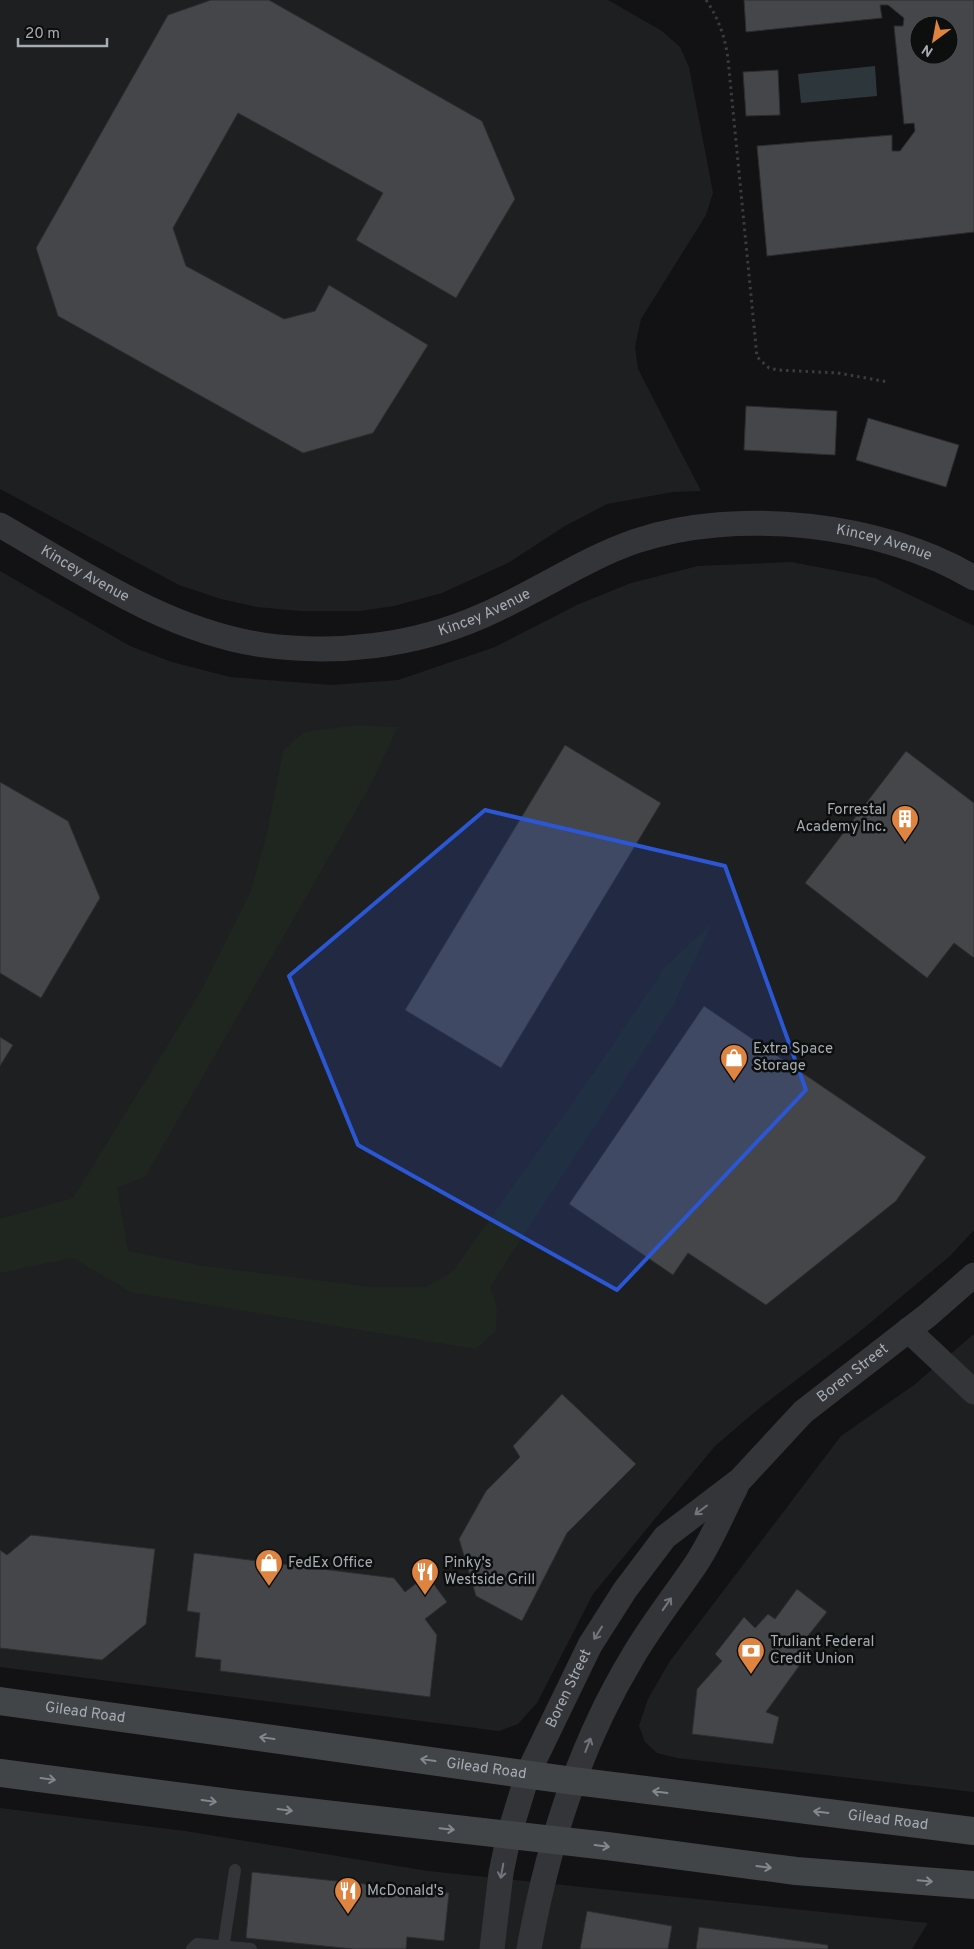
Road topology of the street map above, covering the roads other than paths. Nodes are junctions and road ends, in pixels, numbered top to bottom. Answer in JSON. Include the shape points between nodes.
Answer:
{"nodes":[{"id":1,"x":0,"y":525,"type":"edge"},
{"id":2,"x":974,"y":578,"type":"edge"},
{"id":3,"x":974,"y":1275,"type":"edge"},
{"id":4,"x":908,"y":1330,"type":"junction"},
{"id":5,"x":974,"y":1392,"type":"edge"},
{"id":6,"x":740,"y":1480,"type":"junction"},
{"id":7,"x":0,"y":1701,"type":"edge"},
{"id":8,"x":0,"y":1717,"type":"edge"},
{"id":9,"x":132,"y":1719,"type":"junction"},
{"id":10,"x":0,"y":1773,"type":"edge"},
{"id":11,"x":528,"y":1773,"type":"junction"},
{"id":12,"x":574,"y":1781,"type":"junction"},
{"id":13,"x":974,"y":1831,"type":"edge"},
{"id":14,"x":509,"y":1835,"type":"junction"},
{"id":15,"x":554,"y":1840,"type":"junction"},
{"id":16,"x":235,"y":1870,"type":"dead end"},
{"id":17,"x":974,"y":1885,"type":"edge"},
{"id":18,"x":224,"y":1948,"type":"edge"},
{"id":19,"x":192,"y":1949,"type":"edge"},
{"id":20,"x":251,"y":1949,"type":"edge"},
{"id":21,"x":492,"y":1949,"type":"edge"},
{"id":22,"x":529,"y":1949,"type":"edge"}],
"edges":[{"from":1,"to":2,"type":"street","name":"Kincey Avenue","via":[[121,594],[177,621],[263,645],[324,649],[388,645],[425,637],[482,616],[636,541],[686,529],[777,523],[828,528],[884,541]]},
{"from":3,"to":4,"type":"street","name":"Boren Street"},
{"from":4,"to":5,"type":"street"},
{"from":4,"to":6,"type":"street","name":"Boren Street","via":[[803,1412]]},
{"from":6,"to":11,"type":"street","name":"Boren Street","one_way":true,"via":[[665,1537],[625,1590],[590,1645]]},
{"from":12,"to":6,"type":"street","name":"Boren Street","one_way":true,"via":[[597,1724],[631,1658],[697,1562]]},
{"from":7,"to":9,"type":"main road","name":"Gilead Road"},
{"from":8,"to":9,"type":"main road"},
{"from":11,"to":9,"type":"main road","name":"Gilead Road","one_way":true},
{"from":10,"to":14,"type":"main road","one_way":true},
{"from":11,"to":12,"type":"main road","name":"Gilead Road"},
{"from":11,"to":14,"type":"street","name":"Boren Street"},
{"from":13,"to":12,"type":"main road","name":"Gilead Road","one_way":true},
{"from":12,"to":15,"type":"street","name":"Boren Street"},
{"from":14,"to":15,"type":"main road"},
{"from":14,"to":21,"type":"street","name":"Boren Street","one_way":true},
{"from":15,"to":17,"type":"main road","one_way":true,"via":[[796,1871]]},
{"from":15,"to":22,"type":"street","name":"Boren Street"},
{"from":16,"to":18,"type":"lane"},
{"from":18,"to":19,"type":"lane","via":[[197,1944]]},
{"from":18,"to":20,"type":"lane"}]}
